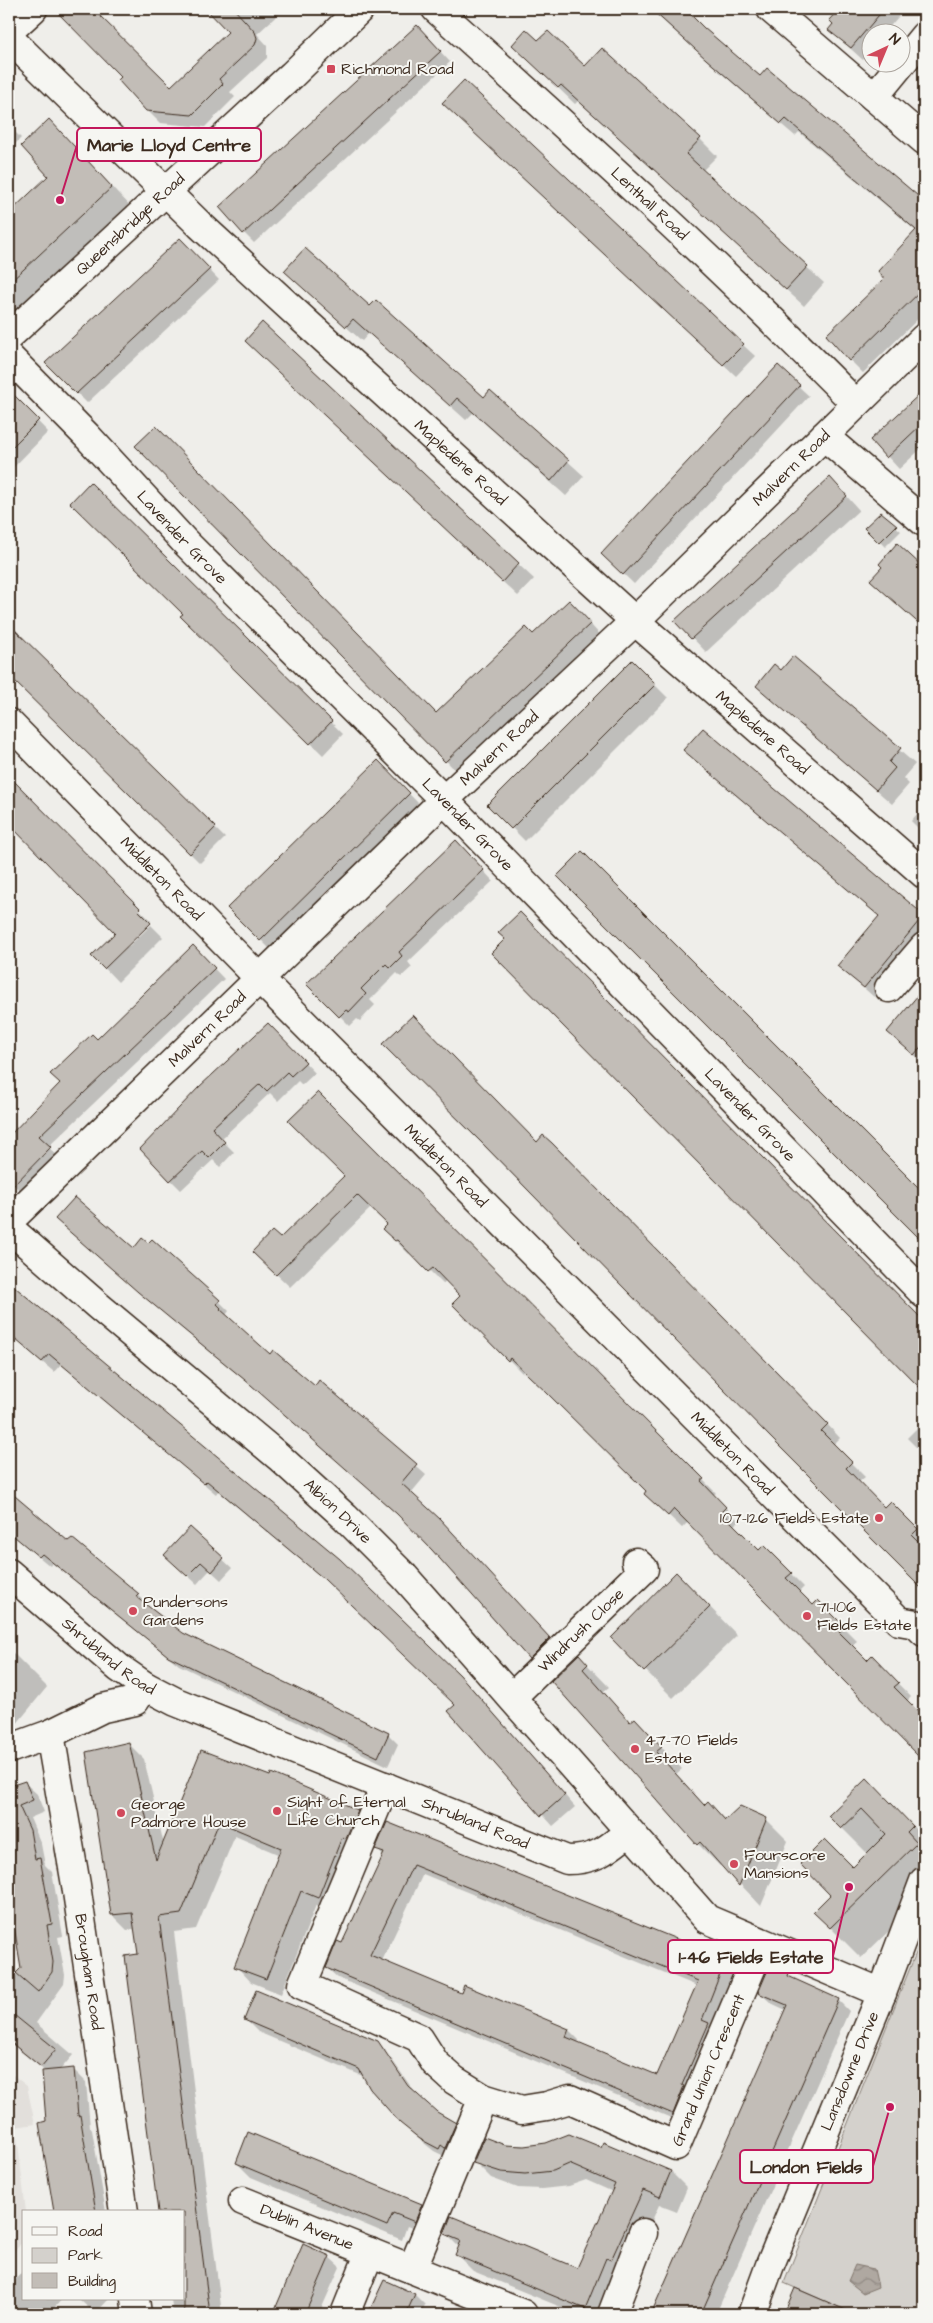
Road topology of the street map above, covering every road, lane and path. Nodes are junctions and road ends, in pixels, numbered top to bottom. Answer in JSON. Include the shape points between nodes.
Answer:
{"nodes":[{"id":1,"x":32,"y":9,"type":"edge"},
{"id":2,"x":360,"y":9,"type":"edge"},
{"id":3,"x":436,"y":9,"type":"edge"},
{"id":4,"x":771,"y":9,"type":"edge"},
{"id":5,"x":9,"y":31,"type":"edge"},
{"id":6,"x":924,"y":36,"type":"edge"},
{"id":7,"x":9,"y":38,"type":"edge"},
{"id":8,"x":874,"y":97,"type":"junction"},
{"id":9,"x":924,"y":140,"type":"edge"},
{"id":10,"x":166,"y":191,"type":"junction"},
{"id":11,"x":9,"y":336,"type":"edge"},
{"id":12,"x":924,"y":338,"type":"edge"},
{"id":13,"x":9,"y":357,"type":"edge"},
{"id":14,"x":856,"y":404,"type":"junction"},
{"id":15,"x":824,"y":436,"type":"junction"},
{"id":16,"x":924,"y":522,"type":"edge"},
{"id":17,"x":635,"y":621,"type":"junction"},
{"id":18,"x":9,"y":723,"type":"edge"},
{"id":19,"x":444,"y":800,"type":"junction"},
{"id":20,"x":924,"y":874,"type":"edge"},
{"id":21,"x":924,"y":947,"type":"edge"},
{"id":22,"x":259,"y":978,"type":"junction"},
{"id":23,"x":889,"y":988,"type":"dead end"},
{"id":24,"x":9,"y":1221,"type":"edge"},
{"id":25,"x":9,"y":1228,"type":"edge"},
{"id":26,"x":924,"y":1294,"type":"edge"},
{"id":27,"x":636,"y":1562,"type":"dead end"},
{"id":28,"x":9,"y":1573,"type":"edge"},
{"id":29,"x":885,"y":1607,"type":"junction"},
{"id":30,"x":924,"y":1632,"type":"edge"},
{"id":31,"x":924,"y":1647,"type":"edge"},
{"id":32,"x":119,"y":1668,"type":"junction"},
{"id":33,"x":145,"y":1686,"type":"junction"},
{"id":34,"x":512,"y":1697,"type":"junction"},
{"id":35,"x":103,"y":1708,"type":"junction"},
{"id":36,"x":50,"y":1734,"type":"junction"},
{"id":37,"x":9,"y":1750,"type":"edge"},
{"id":38,"x":385,"y":1786,"type":"junction"},
{"id":39,"x":629,"y":1832,"type":"junction"},
{"id":40,"x":924,"y":1882,"type":"edge"},
{"id":41,"x":762,"y":1943,"type":"junction"},
{"id":42,"x":882,"y":1993,"type":"junction"},
{"id":43,"x":483,"y":2098,"type":"junction"},
{"id":44,"x":243,"y":2201,"type":"dead end"},
{"id":45,"x":124,"y":2210,"type":"edge"},
{"id":46,"x":643,"y":2233,"type":"dead end"},
{"id":47,"x":370,"y":2252,"type":"junction"},
{"id":48,"x":412,"y":2269,"type":"junction"},
{"id":49,"x":136,"y":2300,"type":"edge"},
{"id":50,"x":138,"y":2314,"type":"edge"},
{"id":51,"x":345,"y":2314,"type":"edge"},
{"id":52,"x":523,"y":2314,"type":"edge"},
{"id":53,"x":612,"y":2314,"type":"edge"},
{"id":54,"x":752,"y":2314,"type":"edge"}],
"edges":[{"from":1,"to":5,"type":"street"},
{"from":2,"to":10,"type":"street","name":"Queensbridge Road"},
{"from":3,"to":14,"type":"street","name":"Lenthall Road","via":[[769,314]]},
{"from":4,"to":8,"type":"street"},
{"from":6,"to":8,"type":"street"},
{"from":7,"to":10,"type":"street","name":"Mapledene Road"},
{"from":8,"to":9,"type":"street"},
{"from":10,"to":11,"type":"street","name":"Queensbridge Road"},
{"from":10,"to":17,"type":"street","name":"Mapledene Road"},
{"from":12,"to":14,"type":"street","name":"Malvern Road"},
{"from":13,"to":19,"type":"street","name":"Lavender Grove","via":[[185,542]]},
{"from":14,"to":15,"type":"street","name":"Malvern Road"},
{"from":15,"to":16,"type":"street"},
{"from":15,"to":17,"type":"street","name":"Malvern Road"},
{"from":17,"to":19,"type":"street","name":"Malvern Road"},
{"from":17,"to":20,"type":"street","name":"Mapledene Road"},
{"from":18,"to":22,"type":"street","name":"Middleton Road"},
{"from":19,"to":22,"type":"street","name":"Malvern Road"},
{"from":19,"to":26,"type":"street","name":"Lavender Grove"},
{"from":21,"to":23,"type":"street"},
{"from":22,"to":24,"type":"street","name":"Malvern Road"},
{"from":22,"to":29,"type":"street","name":"Middleton Road"},
{"from":25,"to":34,"type":"street","name":"Albion Drive","via":[[279,1457],[344,1517],[404,1576]]},
{"from":27,"to":34,"type":"street","name":"Windrush Close","via":[[644,1569]]},
{"from":28,"to":32,"type":"street","name":"Shrubland Road"},
{"from":29,"to":30,"type":"street","name":"Middleton Road","via":[[899,1621],[916,1624]]},
{"from":29,"to":31,"type":"street","via":[[885,1624],[896,1635],[914,1637]]},
{"from":32,"to":33,"type":"street","name":"Shrubland Road"},
{"from":32,"to":35,"type":"street","via":[[108,1686]]},
{"from":33,"to":35,"type":"street","via":[[135,1701]]},
{"from":33,"to":38,"type":"street","name":"Shrubland Road","via":[[176,1702]]},
{"from":34,"to":39,"type":"street","name":"Albion Drive"},
{"from":35,"to":36,"type":"street"},
{"from":36,"to":37,"type":"street"},
{"from":36,"to":45,"type":"street","name":"Brougham Road","via":[[76,1885]]},
{"from":38,"to":39,"type":"street","name":"Shrubland Road","via":[[567,1860],[585,1860],[602,1853]]},
{"from":38,"to":43,"type":"street","name":"Grand Union Crescent","via":[[302,1985],[419,2038],[435,2063],[454,2080]]},
{"from":39,"to":41,"type":"street","via":[[707,1919]]},
{"from":40,"to":42,"type":"street","name":"Lansdowne Drive"},
{"from":41,"to":42,"type":"street"},
{"from":41,"to":43,"type":"street","name":"Grand Union Crescent","via":[[676,2146],[570,2099],[522,2110]]},
{"from":42,"to":54,"type":"street","name":"Lansdowne Drive"},
{"from":43,"to":48,"type":"street"},
{"from":44,"to":47,"type":"street","name":"Dublin Avenue"},
{"from":46,"to":53,"type":"street"},
{"from":47,"to":48,"type":"street","name":"Dublin Avenue"},
{"from":47,"to":51,"type":"street","name":"Dublin Avenue"},
{"from":48,"to":52,"type":"street","name":"Dublin Avenue"},
{"from":49,"to":50,"type":"street"}]}
